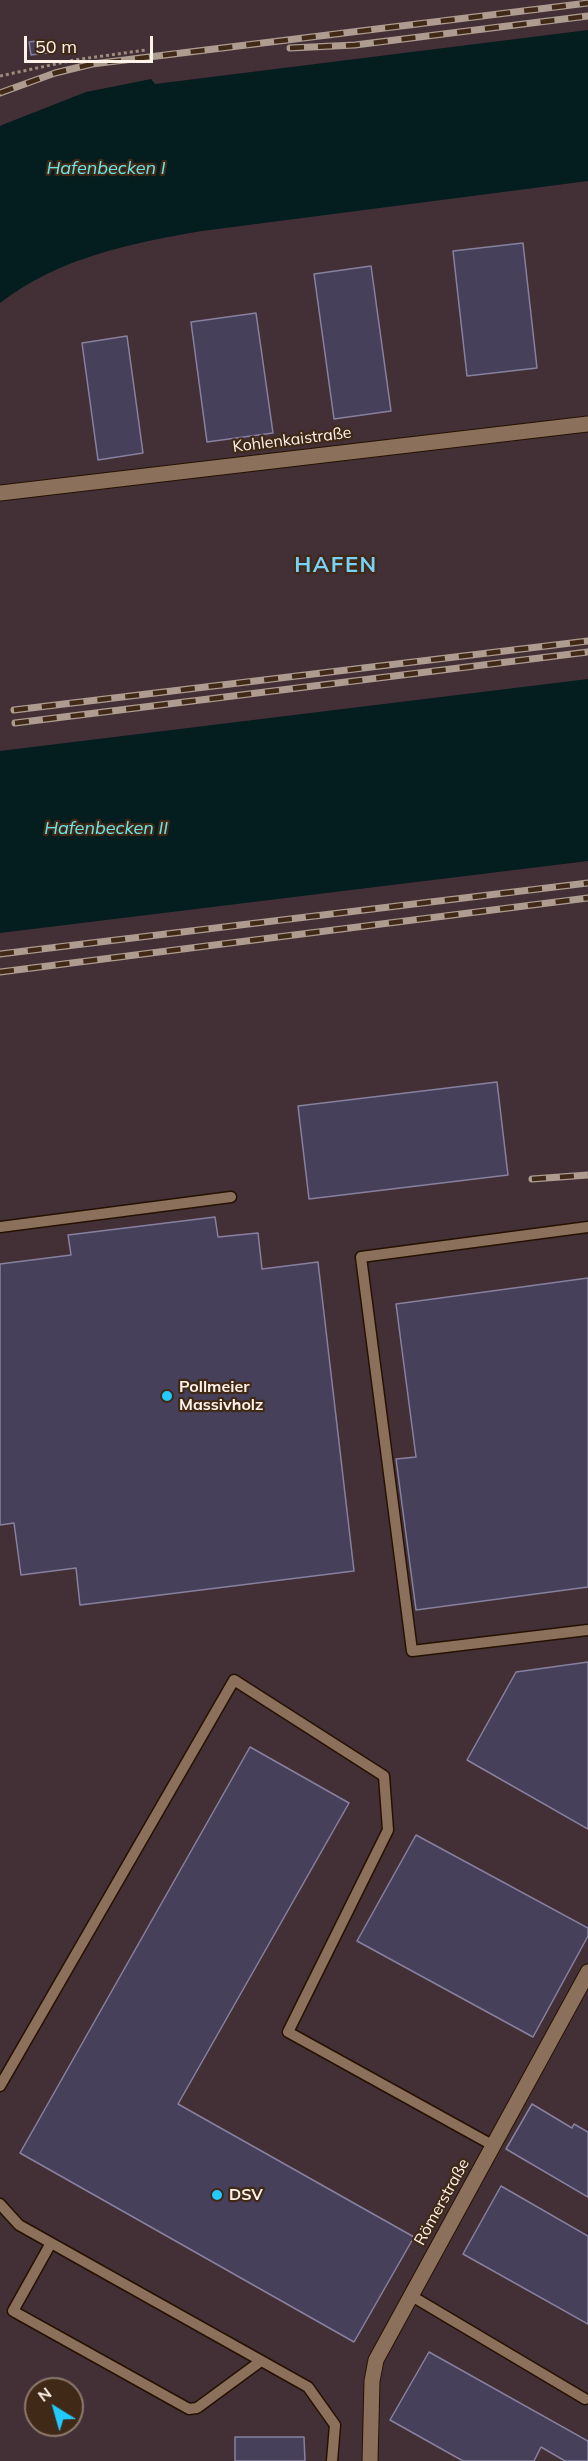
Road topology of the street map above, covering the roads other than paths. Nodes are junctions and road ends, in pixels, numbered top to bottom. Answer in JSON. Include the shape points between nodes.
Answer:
{"nodes":[{"id":1,"x":588,"y":424,"type":"edge"},
{"id":2,"x":0,"y":493,"type":"edge"},
{"id":3,"x":231,"y":1197,"type":"dead end"},
{"id":4,"x":0,"y":1227,"type":"edge"},
{"id":5,"x":588,"y":1227,"type":"edge"},
{"id":6,"x":588,"y":1630,"type":"edge"},
{"id":7,"x":588,"y":1972,"type":"edge"},
{"id":8,"x":0,"y":2086,"type":"edge"},
{"id":9,"x":494,"y":2146,"type":"junction"},
{"id":10,"x":0,"y":2204,"type":"edge"},
{"id":11,"x":51,"y":2242,"type":"junction"},
{"id":12,"x":410,"y":2295,"type":"junction"},
{"id":13,"x":261,"y":2361,"type":"junction"},
{"id":14,"x":585,"y":2399,"type":"dead end"},
{"id":15,"x":332,"y":2461,"type":"edge"},
{"id":16,"x":370,"y":2461,"type":"edge"}],
"edges":[{"from":1,"to":2,"type":"street","name":"Kohlenkaistraße"},
{"from":3,"to":4,"type":"lane"},
{"from":5,"to":6,"type":"lane","via":[[361,1257],[412,1651]]},
{"from":7,"to":9,"type":"street","name":"Römerstraße"},
{"from":8,"to":9,"type":"lane","via":[[234,1680],[384,1776],[388,1830],[288,2032]]},
{"from":9,"to":12,"type":"street","name":"Römerstraße"},
{"from":10,"to":11,"type":"lane","via":[[19,2225]]},
{"from":11,"to":13,"type":"lane"},
{"from":11,"to":13,"type":"lane","via":[[13,2311],[189,2409],[197,2408]]},
{"from":12,"to":14,"type":"lane"},
{"from":12,"to":16,"type":"street","name":"Römerstraße","via":[[376,2360]]},
{"from":13,"to":15,"type":"lane","via":[[308,2387],[327,2413],[335,2425]]}]}
